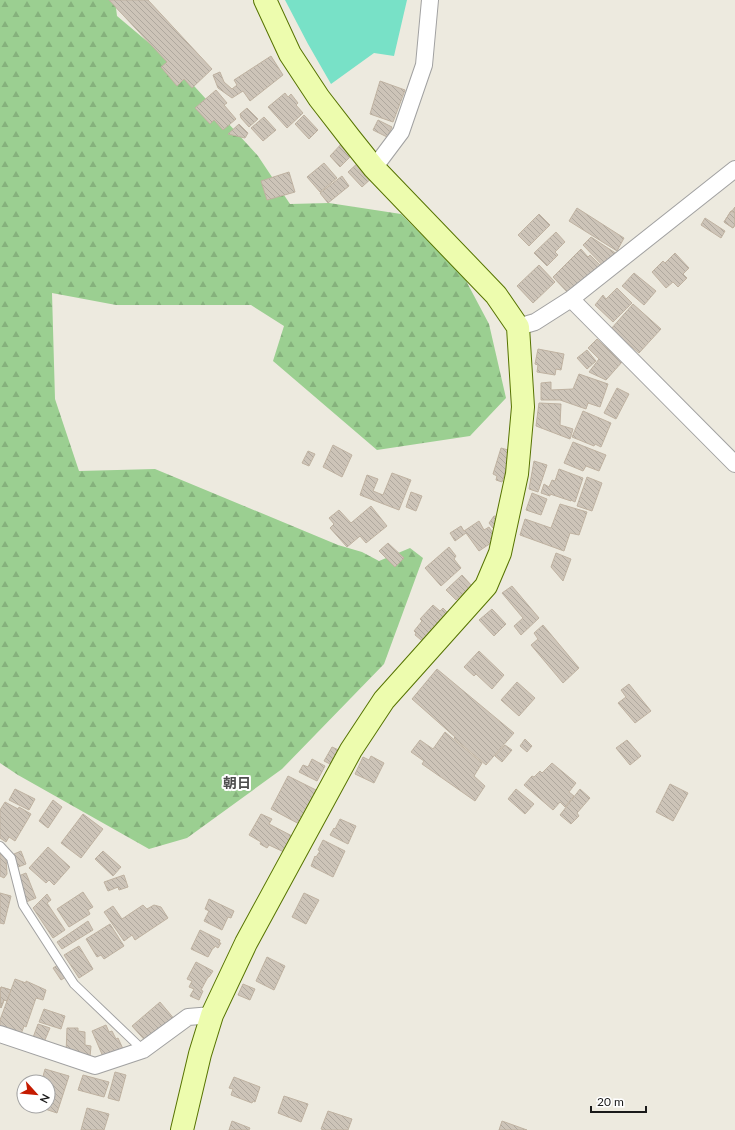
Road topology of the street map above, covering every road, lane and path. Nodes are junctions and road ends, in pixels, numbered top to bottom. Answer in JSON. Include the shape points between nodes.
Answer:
{"nodes":[{"id":1,"x":265,"y":0,"type":"edge"},
{"id":2,"x":430,"y":0,"type":"edge"},
{"id":3,"x":374,"y":168,"type":"junction"},
{"id":4,"x":735,"y":170,"type":"edge"},
{"id":5,"x":571,"y":299,"type":"junction"},
{"id":6,"x":518,"y":327,"type":"junction"},
{"id":7,"x":735,"y":464,"type":"edge"},
{"id":8,"x":0,"y":846,"type":"edge"},
{"id":9,"x":212,"y":1015,"type":"junction"},
{"id":10,"x":0,"y":1034,"type":"edge"},
{"id":11,"x":143,"y":1050,"type":"junction"},
{"id":12,"x":182,"y":1130,"type":"edge"}],
"edges":[{"from":1,"to":3,"type":"street","via":[[290,54],[319,98]]},
{"from":2,"to":3,"type":"street","via":[[424,65],[401,132]]},
{"from":3,"to":6,"type":"street","via":[[496,295]]},
{"from":4,"to":5,"type":"street"},
{"from":5,"to":6,"type":"street","via":[[535,322]]},
{"from":5,"to":7,"type":"street"},
{"from":6,"to":9,"type":"street","via":[[523,407],[517,474],[500,553],[486,586],[384,700],[351,750],[246,943]]},
{"from":8,"to":11,"type":"lane","via":[[11,858],[23,905],[74,984]]},
{"from":9,"to":11,"type":"street","via":[[188,1017]]},
{"from":9,"to":12,"type":"street"},
{"from":10,"to":11,"type":"street","via":[[95,1066]]}]}
